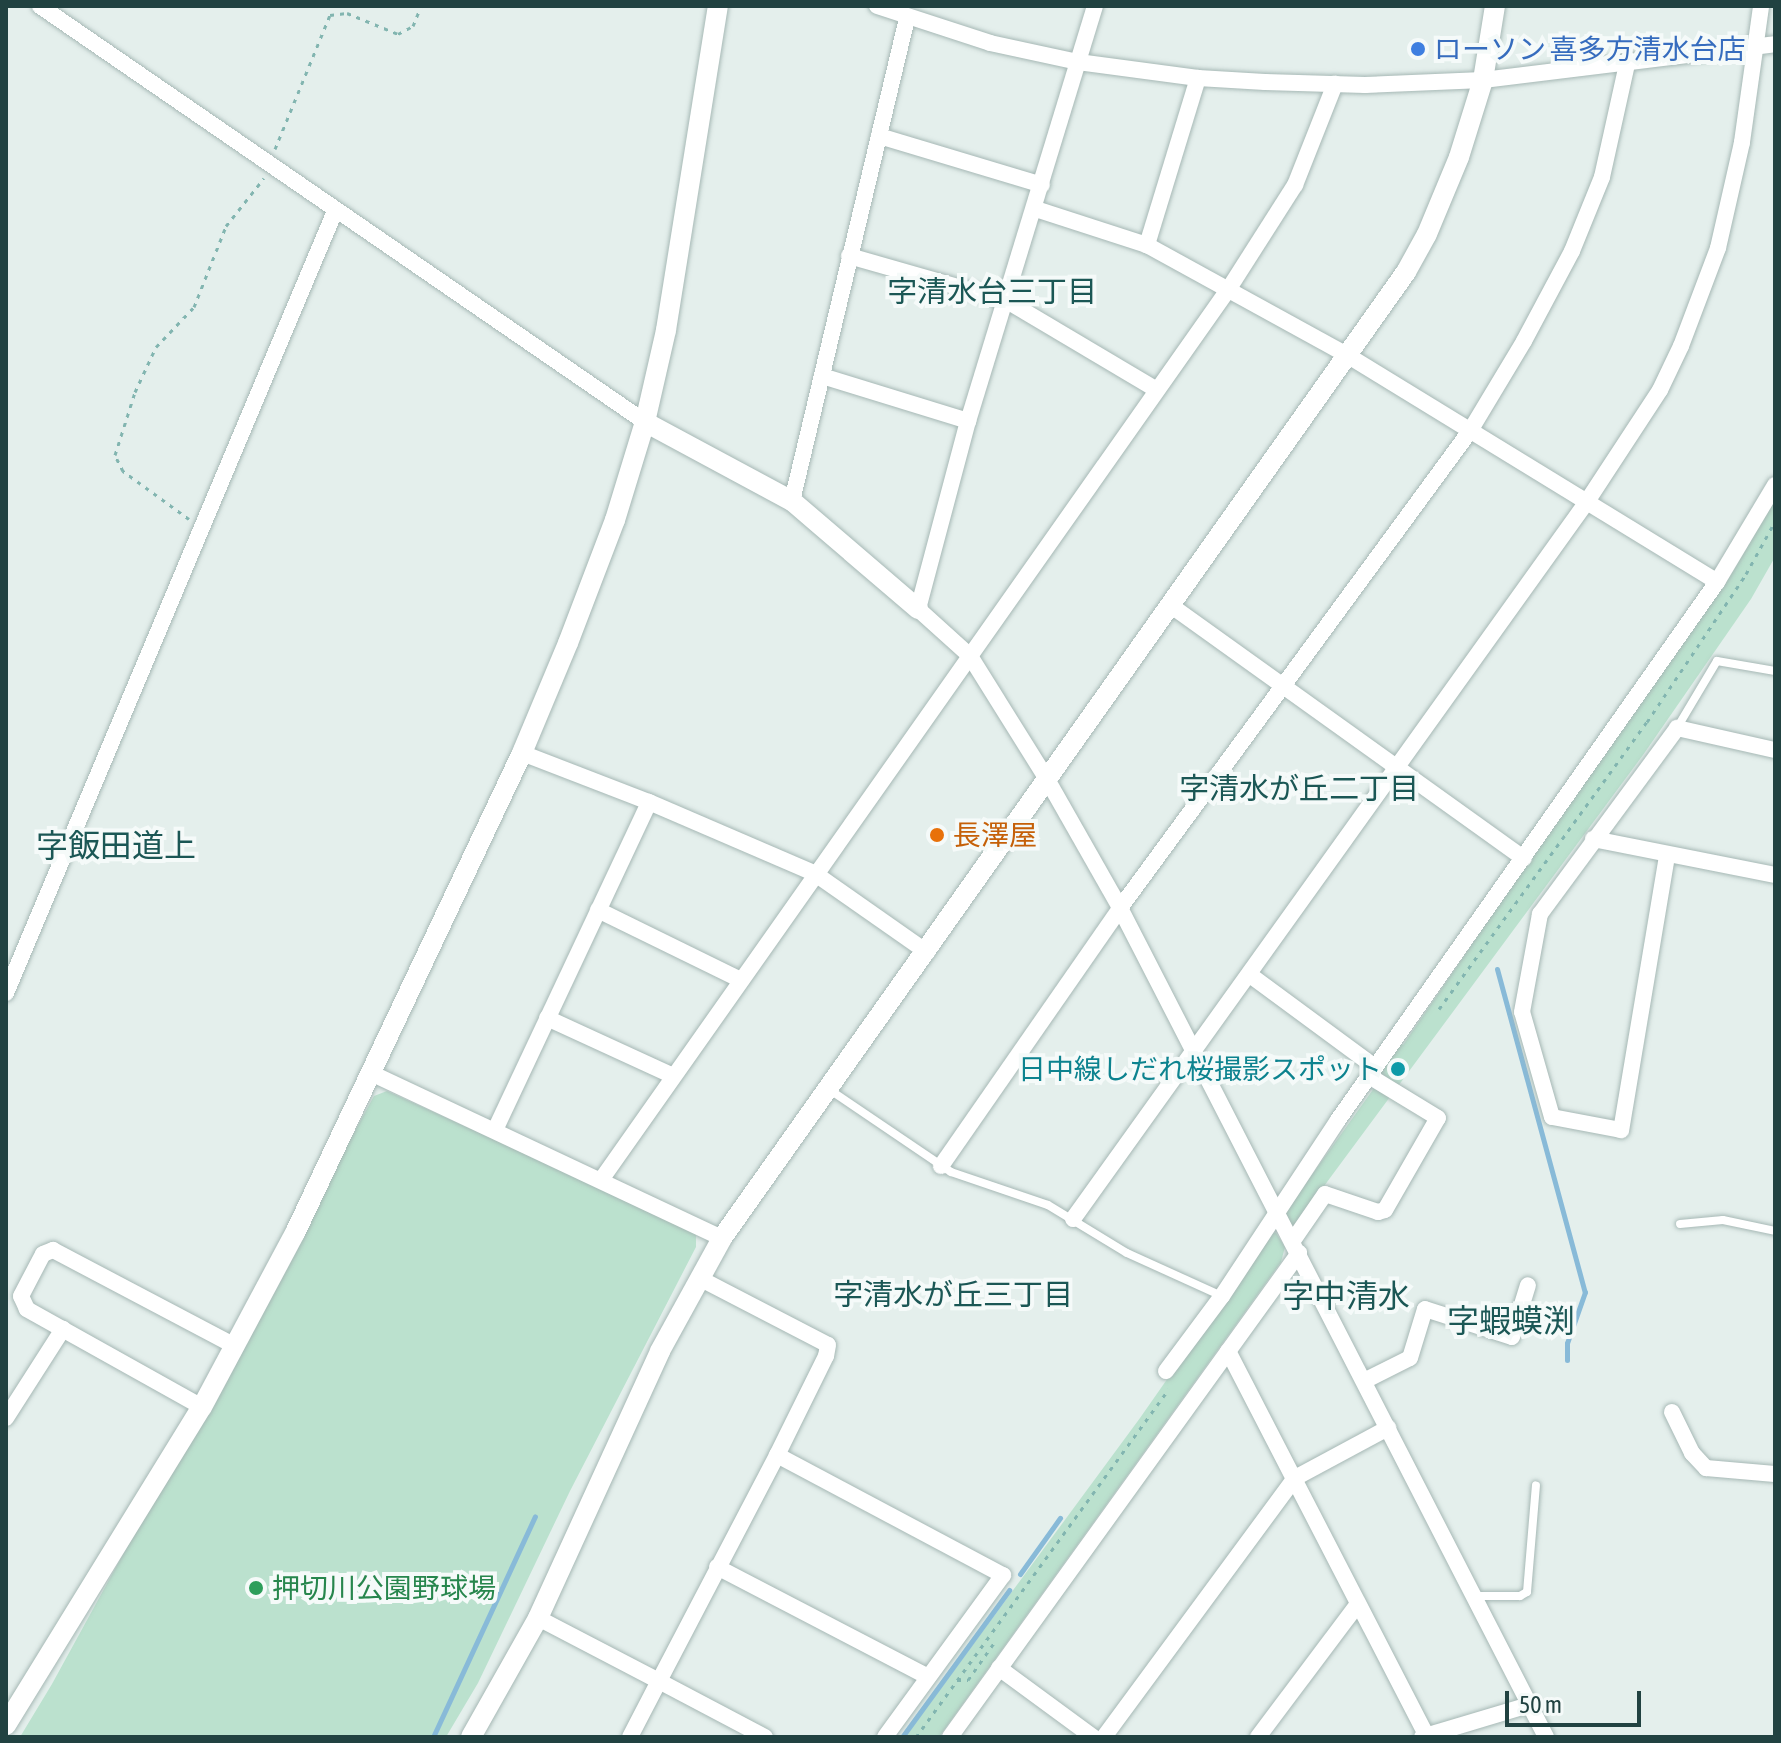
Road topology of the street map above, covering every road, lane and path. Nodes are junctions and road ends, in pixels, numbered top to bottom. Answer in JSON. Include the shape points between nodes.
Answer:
{"nodes":[{"id":1,"x":40,"y":6,"type":"edge"},
{"id":2,"x":421,"y":6,"type":"edge"},
{"id":3,"x":718,"y":6,"type":"edge"},
{"id":4,"x":877,"y":6,"type":"edge"},
{"id":5,"x":1095,"y":6,"type":"edge"},
{"id":6,"x":1495,"y":6,"type":"edge"},
{"id":7,"x":1761,"y":6,"type":"edge"},
{"id":8,"x":907,"y":17,"type":"junction"},
{"id":9,"x":1756,"y":44,"type":"junction"},
{"id":10,"x":1775,"y":44,"type":"edge"},
{"id":11,"x":1628,"y":60,"type":"junction"},
{"id":12,"x":1078,"y":62,"type":"junction"},
{"id":13,"x":1198,"y":78,"type":"junction"},
{"id":14,"x":1483,"y":80,"type":"junction"},
{"id":15,"x":1335,"y":84,"type":"junction"},
{"id":16,"x":879,"y":136,"type":"junction"},
{"id":17,"x":270,"y":164,"type":"junction"},
{"id":18,"x":1042,"y":185,"type":"junction"},
{"id":19,"x":1036,"y":209,"type":"junction"},
{"id":20,"x":335,"y":211,"type":"junction"},
{"id":21,"x":1147,"y":245,"type":"junction"},
{"id":22,"x":849,"y":256,"type":"junction"},
{"id":23,"x":1228,"y":290,"type":"junction"},
{"id":24,"x":1007,"y":301,"type":"junction"},
{"id":25,"x":1347,"y":355,"type":"junction"},
{"id":26,"x":822,"y":376,"type":"junction"},
{"id":27,"x":1157,"y":390,"type":"junction"},
{"id":28,"x":968,"y":421,"type":"junction"},
{"id":29,"x":645,"y":422,"type":"junction"},
{"id":30,"x":1470,"y":431,"type":"junction"},
{"id":31,"x":1775,"y":485,"type":"edge"},
{"id":32,"x":792,"y":501,"type":"junction"},
{"id":33,"x":1586,"y":503,"type":"junction"},
{"id":34,"x":202,"y":528,"type":"junction"},
{"id":35,"x":1717,"y":582,"type":"junction"},
{"id":36,"x":1170,"y":605,"type":"junction"},
{"id":37,"x":918,"y":609,"type":"junction"},
{"id":38,"x":970,"y":656,"type":"junction"},
{"id":39,"x":1775,"y":671,"type":"edge"},
{"id":40,"x":1281,"y":687,"type":"junction"},
{"id":41,"x":1677,"y":728,"type":"junction"},
{"id":42,"x":1775,"y":750,"type":"edge"},
{"id":43,"x":522,"y":753,"type":"junction"},
{"id":44,"x":1396,"y":768,"type":"junction"},
{"id":45,"x":1048,"y":781,"type":"junction"},
{"id":46,"x":649,"y":802,"type":"junction"},
{"id":47,"x":1593,"y":839,"type":"junction"},
{"id":48,"x":1667,"y":856,"type":"junction"},
{"id":49,"x":1524,"y":858,"type":"junction"},
{"id":50,"x":814,"y":873,"type":"junction"},
{"id":51,"x":1775,"y":875,"type":"edge"},
{"id":52,"x":1120,"y":908,"type":"junction"},
{"id":53,"x":598,"y":910,"type":"junction"},
{"id":54,"x":927,"y":952,"type":"junction"},
{"id":55,"x":1250,"y":975,"type":"junction"},
{"id":56,"x":739,"y":979,"type":"junction"},
{"id":57,"x":6,"y":993,"type":"edge"},
{"id":58,"x":547,"y":1018,"type":"junction"},
{"id":59,"x":1195,"y":1052,"type":"junction"},
{"id":60,"x":1372,"y":1072,"type":"junction"},
{"id":61,"x":373,"y":1074,"type":"junction"},
{"id":62,"x":673,"y":1076,"type":"junction"},
{"id":63,"x":829,"y":1090,"type":"junction"},
{"id":64,"x":495,"y":1130,"type":"junction"},
{"id":65,"x":941,"y":1166,"type":"junction"},
{"id":66,"x":601,"y":1180,"type":"junction"},
{"id":67,"x":1277,"y":1213,"type":"junction"},
{"id":68,"x":1073,"y":1219,"type":"junction"},
{"id":69,"x":1680,"y":1224,"type":"dead end"},
{"id":70,"x":1775,"y":1231,"type":"edge"},
{"id":71,"x":722,"y":1238,"type":"junction"},
{"id":72,"x":1295,"y":1248,"type":"junction"},
{"id":73,"x":699,"y":1278,"type":"junction"},
{"id":74,"x":1528,"y":1285,"type":"dead end"},
{"id":75,"x":1222,"y":1296,"type":"junction"},
{"id":76,"x":63,"y":1329,"type":"junction"},
{"id":77,"x":235,"y":1346,"type":"junction"},
{"id":78,"x":1228,"y":1351,"type":"junction"},
{"id":79,"x":1166,"y":1371,"type":"dead end"},
{"id":80,"x":1364,"y":1381,"type":"junction"},
{"id":81,"x":202,"y":1407,"type":"junction"},
{"id":82,"x":1672,"y":1412,"type":"dead end"},
{"id":83,"x":6,"y":1418,"type":"edge"},
{"id":84,"x":1388,"y":1428,"type":"junction"},
{"id":85,"x":777,"y":1455,"type":"junction"},
{"id":86,"x":1775,"y":1474,"type":"edge"},
{"id":87,"x":1295,"y":1478,"type":"junction"},
{"id":88,"x":1536,"y":1485,"type":"dead end"},
{"id":89,"x":717,"y":1567,"type":"junction"},
{"id":90,"x":1472,"y":1596,"type":"junction"},
{"id":91,"x":1358,"y":1604,"type":"junction"},
{"id":92,"x":538,"y":1618,"type":"junction"},
{"id":93,"x":1000,"y":1636,"type":"dead end"},
{"id":94,"x":999,"y":1668,"type":"junction"},
{"id":95,"x":928,"y":1677,"type":"junction"},
{"id":96,"x":957,"y":1680,"type":"dead end"},
{"id":97,"x":659,"y":1681,"type":"junction"},
{"id":98,"x":1529,"y":1705,"type":"junction"},
{"id":99,"x":6,"y":1725,"type":"edge"},
{"id":100,"x":1425,"y":1736,"type":"edge"},
{"id":101,"x":471,"y":1737,"type":"edge"},
{"id":102,"x":630,"y":1737,"type":"edge"},
{"id":103,"x":765,"y":1737,"type":"edge"},
{"id":104,"x":885,"y":1737,"type":"edge"},
{"id":105,"x":950,"y":1737,"type":"edge"},
{"id":106,"x":1093,"y":1737,"type":"edge"},
{"id":107,"x":1104,"y":1737,"type":"edge"},
{"id":108,"x":1258,"y":1737,"type":"edge"},
{"id":109,"x":1546,"y":1737,"type":"edge"}],
"edges":[{"from":1,"to":17,"type":"street"},
{"from":2,"to":17,"type":"path","via":[[413,26],[398,34],[347,13],[330,15]]},
{"from":3,"to":29,"type":"street","via":[[666,330]]},
{"from":4,"to":8,"type":"street"},
{"from":5,"to":12,"type":"street"},
{"from":6,"to":14,"type":"street"},
{"from":7,"to":9,"type":"street"},
{"from":8,"to":12,"type":"street","via":[[990,43]]},
{"from":8,"to":16,"type":"street"},
{"from":9,"to":10,"type":"street"},
{"from":9,"to":11,"type":"street"},
{"from":9,"to":33,"type":"street","via":[[1731,195],[1702,295],[1660,390]]},
{"from":11,"to":14,"type":"street"},
{"from":11,"to":30,"type":"street","via":[[1602,177],[1572,251]]},
{"from":12,"to":13,"type":"street"},
{"from":12,"to":18,"type":"street"},
{"from":13,"to":15,"type":"street"},
{"from":13,"to":21,"type":"street"},
{"from":14,"to":15,"type":"street"},
{"from":14,"to":25,"type":"street","via":[[1427,234]]},
{"from":15,"to":23,"type":"street","via":[[1295,185]]},
{"from":16,"to":18,"type":"street"},
{"from":16,"to":22,"type":"street"},
{"from":17,"to":20,"type":"street"},
{"from":17,"to":34,"type":"path","via":[[266,177],[226,226],[194,307],[156,347],[131,401],[115,455],[123,471]]},
{"from":18,"to":19,"type":"street"},
{"from":19,"to":21,"type":"street"},
{"from":19,"to":24,"type":"street"},
{"from":20,"to":29,"type":"street"},
{"from":20,"to":34,"type":"street"},
{"from":21,"to":23,"type":"street"},
{"from":22,"to":24,"type":"street"},
{"from":22,"to":26,"type":"street"},
{"from":23,"to":25,"type":"street"},
{"from":23,"to":27,"type":"street"},
{"from":24,"to":27,"type":"street"},
{"from":24,"to":28,"type":"street"},
{"from":25,"to":30,"type":"street"},
{"from":25,"to":36,"type":"street"},
{"from":26,"to":28,"type":"street"},
{"from":26,"to":32,"type":"street"},
{"from":27,"to":38,"type":"street"},
{"from":28,"to":37,"type":"street"},
{"from":29,"to":32,"type":"street"},
{"from":29,"to":43,"type":"street","via":[[615,520]]},
{"from":30,"to":33,"type":"street"},
{"from":30,"to":40,"type":"street"},
{"from":31,"to":35,"type":"street"},
{"from":32,"to":37,"type":"street"},
{"from":33,"to":35,"type":"street"},
{"from":33,"to":44,"type":"street"},
{"from":34,"to":57,"type":"street"},
{"from":35,"to":49,"type":"street"},
{"from":36,"to":40,"type":"street"},
{"from":36,"to":45,"type":"street"},
{"from":37,"to":38,"type":"street"},
{"from":38,"to":45,"type":"street"},
{"from":38,"to":50,"type":"street"},
{"from":39,"to":41,"type":"lane","via":[[1717,661]]},
{"from":40,"to":44,"type":"street"},
{"from":40,"to":52,"type":"street"},
{"from":41,"to":42,"type":"street"},
{"from":41,"to":47,"type":"street"},
{"from":43,"to":46,"type":"street"},
{"from":43,"to":61,"type":"street"},
{"from":44,"to":49,"type":"street"},
{"from":44,"to":55,"type":"street"},
{"from":45,"to":52,"type":"street"},
{"from":45,"to":54,"type":"street"},
{"from":46,"to":50,"type":"street"},
{"from":46,"to":53,"type":"street"},
{"from":47,"to":48,"type":"street"},
{"from":47,"to":48,"type":"street","via":[[1540,914],[1522,1012],[1552,1117],[1621,1130]]},
{"from":48,"to":51,"type":"street"},
{"from":49,"to":60,"type":"street"},
{"from":50,"to":54,"type":"street"},
{"from":50,"to":56,"type":"street"},
{"from":52,"to":59,"type":"street"},
{"from":52,"to":65,"type":"street"},
{"from":53,"to":56,"type":"street"},
{"from":53,"to":58,"type":"street"},
{"from":54,"to":63,"type":"street"},
{"from":55,"to":59,"type":"street"},
{"from":55,"to":60,"type":"street"},
{"from":56,"to":62,"type":"street"},
{"from":58,"to":62,"type":"street"},
{"from":58,"to":64,"type":"street"},
{"from":59,"to":67,"type":"street"},
{"from":59,"to":68,"type":"street"},
{"from":60,"to":67,"type":"street"},
{"from":60,"to":72,"type":"street","via":[[1438,1118],[1385,1210],[1325,1194]]},
{"from":61,"to":64,"type":"street"},
{"from":61,"to":77,"type":"street"},
{"from":62,"to":66,"type":"street"},
{"from":63,"to":65,"type":"lane"},
{"from":63,"to":71,"type":"street"},
{"from":64,"to":66,"type":"street"},
{"from":65,"to":68,"type":"lane"},
{"from":66,"to":71,"type":"street"},
{"from":67,"to":72,"type":"street"},
{"from":67,"to":75,"type":"street"},
{"from":68,"to":75,"type":"lane","via":[[1127,1253]]},
{"from":69,"to":70,"type":"lane","via":[[1723,1220]]},
{"from":71,"to":73,"type":"street"},
{"from":72,"to":78,"type":"street"},
{"from":72,"to":80,"type":"street"},
{"from":73,"to":85,"type":"street","via":[[828,1345]]},
{"from":73,"to":92,"type":"street","via":[[660,1351]]},
{"from":74,"to":80,"type":"street","via":[[1512,1337],[1425,1309],[1410,1358]]},
{"from":75,"to":79,"type":"street"},
{"from":76,"to":77,"type":"street","via":[[27,1309],[20,1299],[47,1251],[53,1250]]},
{"from":76,"to":81,"type":"street"},
{"from":76,"to":83,"type":"street"},
{"from":77,"to":81,"type":"street"},
{"from":78,"to":87,"type":"street"},
{"from":78,"to":94,"type":"street"},
{"from":80,"to":84,"type":"street"},
{"from":81,"to":99,"type":"street"},
{"from":82,"to":86,"type":"street","via":[[1692,1453],[1706,1468]]},
{"from":84,"to":87,"type":"street"},
{"from":84,"to":90,"type":"street"},
{"from":85,"to":89,"type":"street"},
{"from":85,"to":95,"type":"street","via":[[1003,1575]]},
{"from":87,"to":91,"type":"street"},
{"from":87,"to":107,"type":"street"},
{"from":88,"to":90,"type":"lane","via":[[1527,1592]]},
{"from":89,"to":95,"type":"street"},
{"from":89,"to":97,"type":"street"},
{"from":90,"to":98,"type":"street"},
{"from":91,"to":100,"type":"street"},
{"from":91,"to":108,"type":"street"},
{"from":92,"to":97,"type":"street"},
{"from":92,"to":101,"type":"street"},
{"from":93,"to":96,"type":"path","via":[[968,1680]]},
{"from":94,"to":105,"type":"street"},
{"from":94,"to":106,"type":"street"},
{"from":95,"to":104,"type":"street"},
{"from":97,"to":102,"type":"street"},
{"from":97,"to":103,"type":"street"},
{"from":98,"to":100,"type":"street"},
{"from":98,"to":109,"type":"street"}]}
